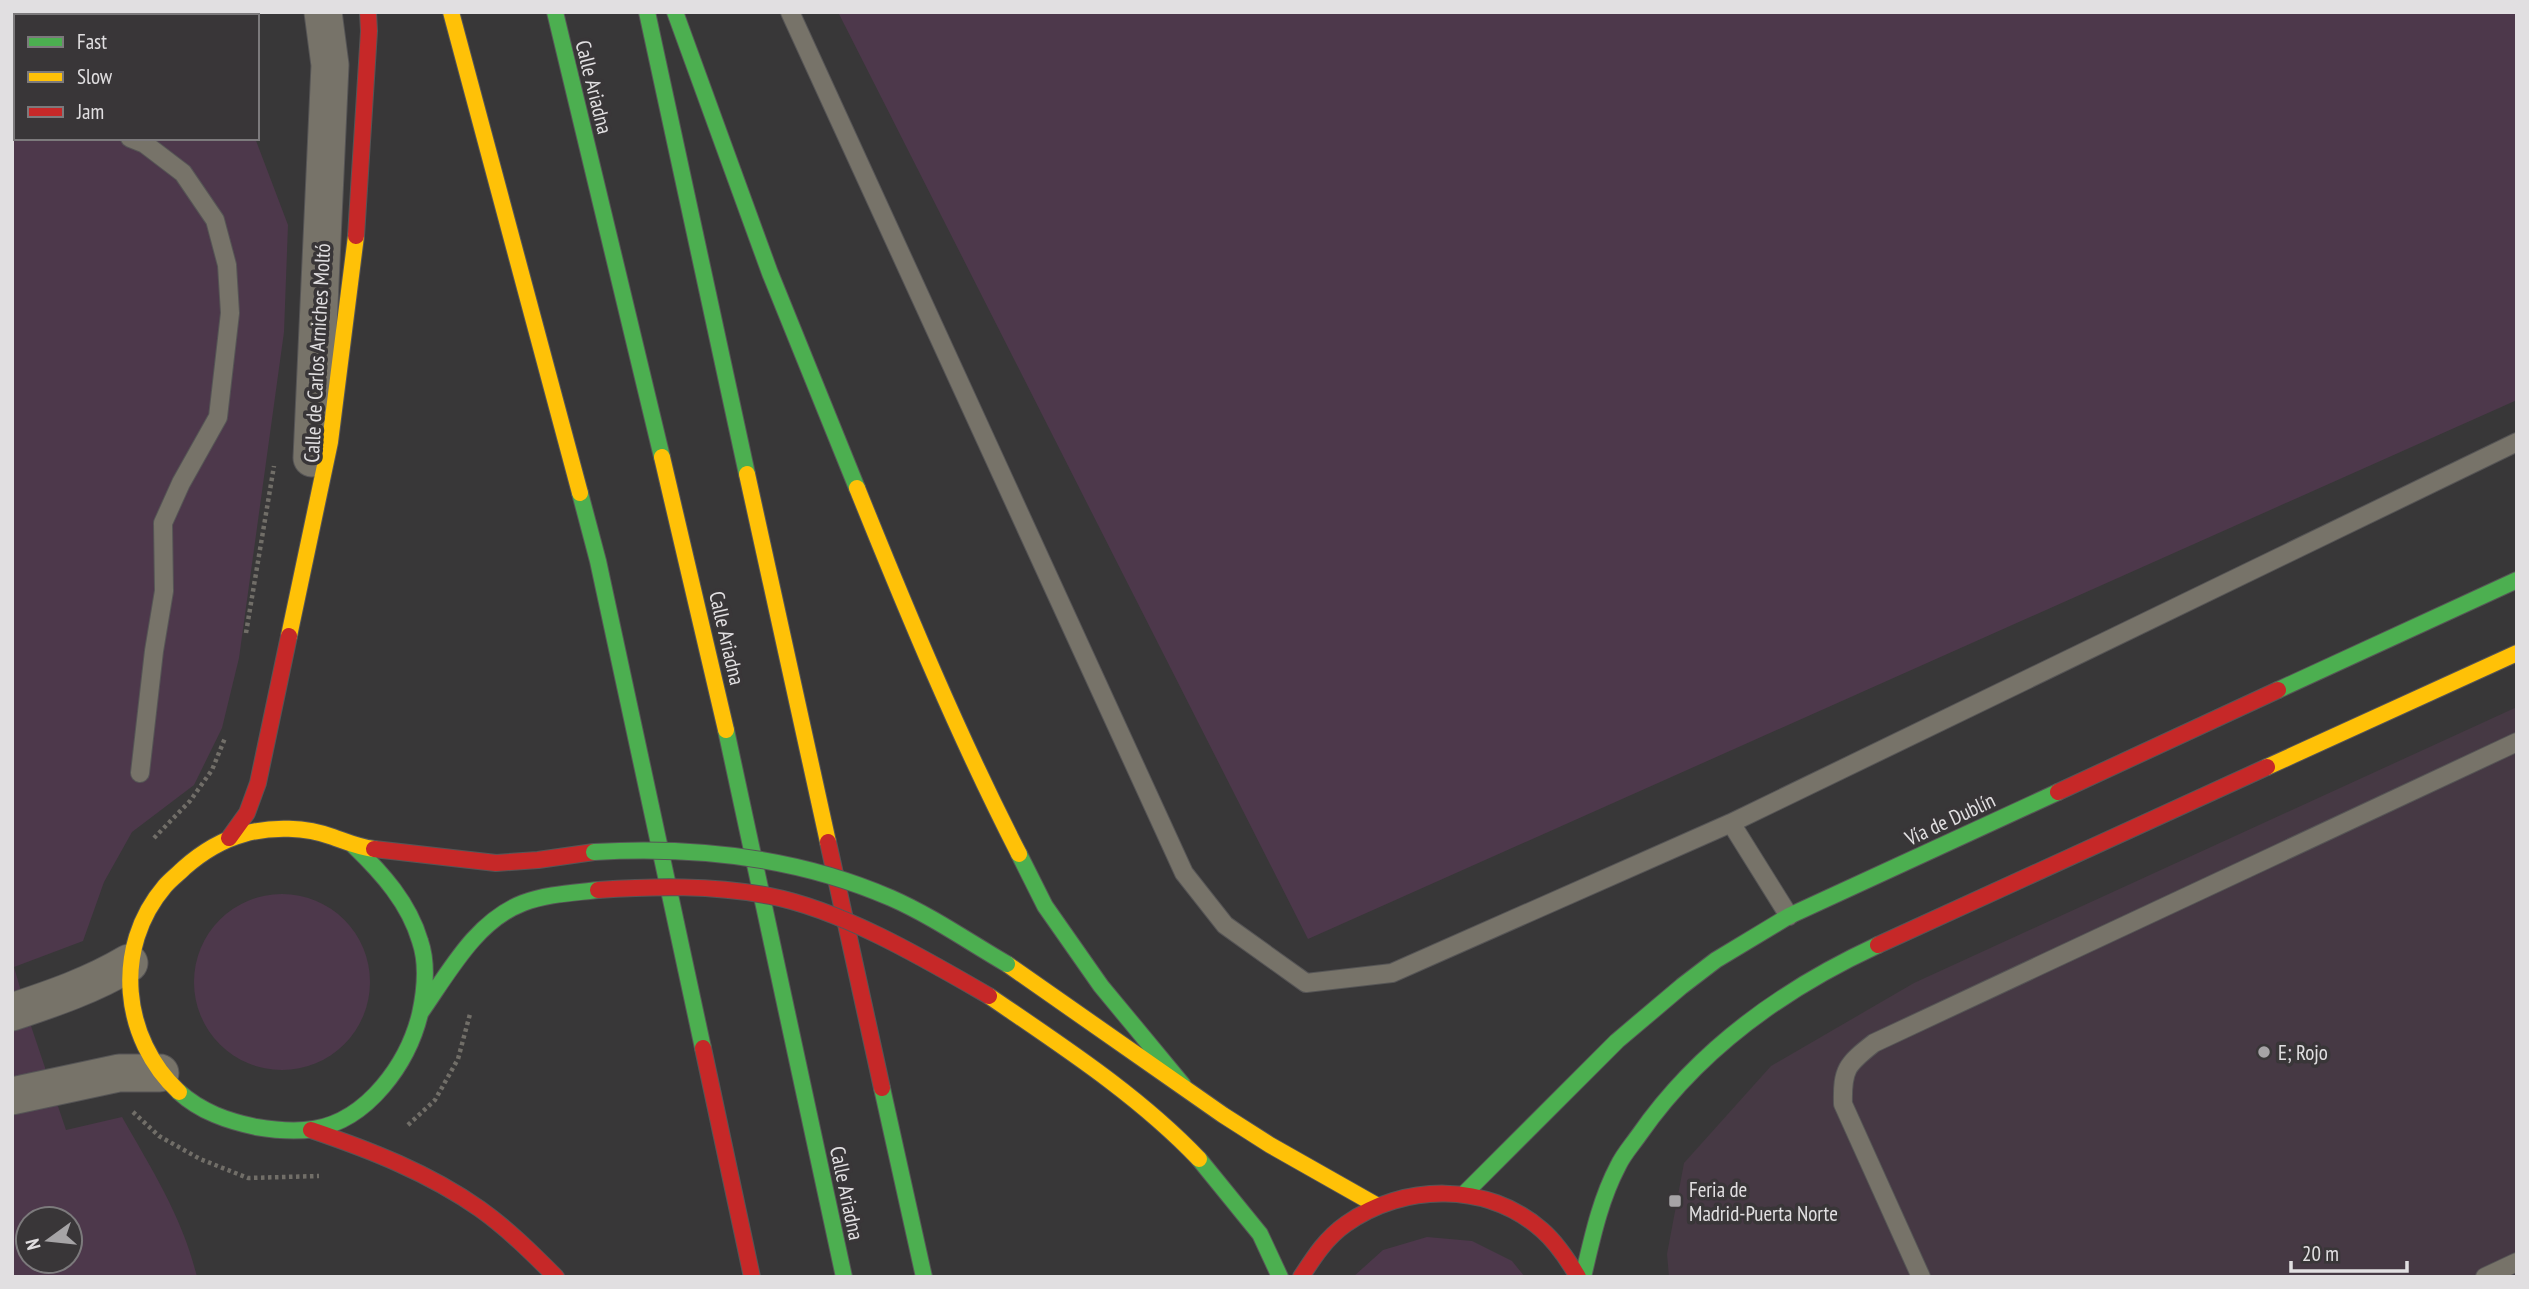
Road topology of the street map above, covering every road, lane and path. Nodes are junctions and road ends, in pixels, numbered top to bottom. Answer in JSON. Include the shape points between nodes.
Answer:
{"nodes":[{"id":1,"x":324,"y":12,"type":"edge"},
{"id":2,"x":368,"y":12,"type":"edge"},
{"id":3,"x":451,"y":12,"type":"edge"},
{"id":4,"x":555,"y":12,"type":"edge"},
{"id":5,"x":647,"y":12,"type":"edge"},
{"id":6,"x":675,"y":12,"type":"edge"},
{"id":7,"x":790,"y":12,"type":"edge"},
{"id":8,"x":135,"y":140,"type":"edge"},
{"id":9,"x":2517,"y":442,"type":"edge"},
{"id":10,"x":274,"y":463,"type":"dead end"},
{"id":11,"x":2517,"y":580,"type":"edge"},
{"id":12,"x":246,"y":636,"type":"dead end"},
{"id":13,"x":2517,"y":653,"type":"edge"},
{"id":14,"x":279,"y":691,"type":"junction"},
{"id":15,"x":226,"y":735,"type":"dead end"},
{"id":16,"x":2517,"y":742,"type":"edge"},
{"id":17,"x":140,"y":773,"type":"dead end"},
{"id":18,"x":1731,"y":824,"type":"junction"},
{"id":19,"x":229,"y":838,"type":"junction"},
{"id":20,"x":148,"y":845,"type":"dead end"},
{"id":21,"x":354,"y":846,"type":"junction"},
{"id":22,"x":1789,"y":916,"type":"junction"},
{"id":23,"x":129,"y":963,"type":"junction"},
{"id":24,"x":12,"y":1012,"type":"edge"},
{"id":25,"x":471,"y":1012,"type":"dead end"},
{"id":26,"x":419,"y":1014,"type":"junction"},
{"id":27,"x":160,"y":1073,"type":"junction"},
{"id":28,"x":1183,"y":1085,"type":"junction"},
{"id":29,"x":22,"y":1097,"type":"edge"},
{"id":30,"x":311,"y":1130,"type":"junction"},
{"id":31,"x":418,"y":1133,"type":"dead end"},
{"id":32,"x":1465,"y":1193,"type":"junction"},
{"id":33,"x":1377,"y":1205,"type":"junction"},
{"id":34,"x":2517,"y":1262,"type":"edge"},
{"id":35,"x":556,"y":1277,"type":"edge"},
{"id":36,"x":752,"y":1277,"type":"edge"},
{"id":37,"x":844,"y":1277,"type":"edge"},
{"id":38,"x":925,"y":1277,"type":"edge"},
{"id":39,"x":1280,"y":1277,"type":"edge"},
{"id":40,"x":1301,"y":1277,"type":"edge"},
{"id":41,"x":1581,"y":1277,"type":"edge"},
{"id":42,"x":1921,"y":1277,"type":"edge"},
{"id":43,"x":2485,"y":1277,"type":"edge"}],
"edges":[{"from":1,"to":14,"type":"street","name":"Calle de Carlos Arniches Moltó","via":[[330,65],[313,450]]},
{"from":2,"to":14,"type":"main road","via":[[355,248],[330,442]]},
{"from":3,"to":36,"type":"main road","via":[[598,561]]},
{"from":4,"to":37,"type":"main road","name":"Calle Ariadna","via":[[704,625]]},
{"from":5,"to":38,"type":"main road"},
{"from":6,"to":28,"type":"main road","via":[[770,273],[979,776],[1045,906],[1101,986]]},
{"from":7,"to":18,"type":"lane","via":[[1184,873],[1225,925],[1306,983],[1392,973]]},
{"from":8,"to":17,"type":"lane","via":[[183,173],[215,220],[228,265],[230,313],[218,417],[163,523],[164,591]]},
{"from":9,"to":18,"type":"lane"},
{"from":10,"to":12,"type":"path"},
{"from":11,"to":22,"type":"main road","name":"Vía de Dublín"},
{"from":13,"to":41,"type":"main road","via":[[1881,944],[1778,999],[1718,1047],[1661,1103],[1618,1165],[1596,1220]]},
{"from":14,"to":19,"type":"main road","via":[[258,783],[247,813]]},
{"from":15,"to":20,"type":"path","via":[[212,770]]},
{"from":16,"to":42,"type":"lane","via":[[1874,1044],[1853,1059],[1842,1079],[1843,1104]]},
{"from":18,"to":22,"type":"lane"},
{"from":19,"to":21,"type":"main road","via":[[273,829],[303,830]]},
{"from":19,"to":23,"type":"main road","via":[[177,872],[154,898],[138,929]]},
{"from":21,"to":26,"type":"main road","via":[[404,902],[422,945],[425,977]]},
{"from":21,"to":28,"type":"main road","bridge":true,"via":[[483,862],[634,848],[769,859],[893,899],[1007,964]]},
{"from":22,"to":32,"type":"main road","name":"Vía de Dublín","via":[[1718,959],[1665,999]]},
{"from":23,"to":24,"type":"street","via":[[68,994]]},
{"from":23,"to":27,"type":"main road","via":[[129,1002],[140,1040]]},
{"from":25,"to":31,"type":"path","via":[[458,1059],[435,1100],[407,1126]]},
{"from":26,"to":30,"type":"main road","via":[[413,1039],[396,1072],[341,1120]]},
{"from":26,"to":39,"type":"main road","bridge":true,"via":[[479,933],[521,904],[559,894],[652,887],[771,896],[812,908],[879,934],[989,996],[1128,1094],[1227,1189],[1262,1237]]},
{"from":27,"to":29,"type":"street","via":[[119,1073]]},
{"from":27,"to":30,"type":"main road","via":[[188,1100],[222,1119],[259,1128]]},
{"from":28,"to":33,"type":"main road","via":[[1270,1145]]},
{"from":30,"to":35,"type":"main road","via":[[402,1164],[480,1209]]},
{"from":32,"to":33,"type":"main road","via":[[1425,1192]]},
{"from":32,"to":41,"type":"main road","via":[[1502,1204],[1534,1224]]},
{"from":33,"to":40,"type":"main road","via":[[1339,1227],[1310,1259]]},
{"from":34,"to":43,"type":"lane"}]}
